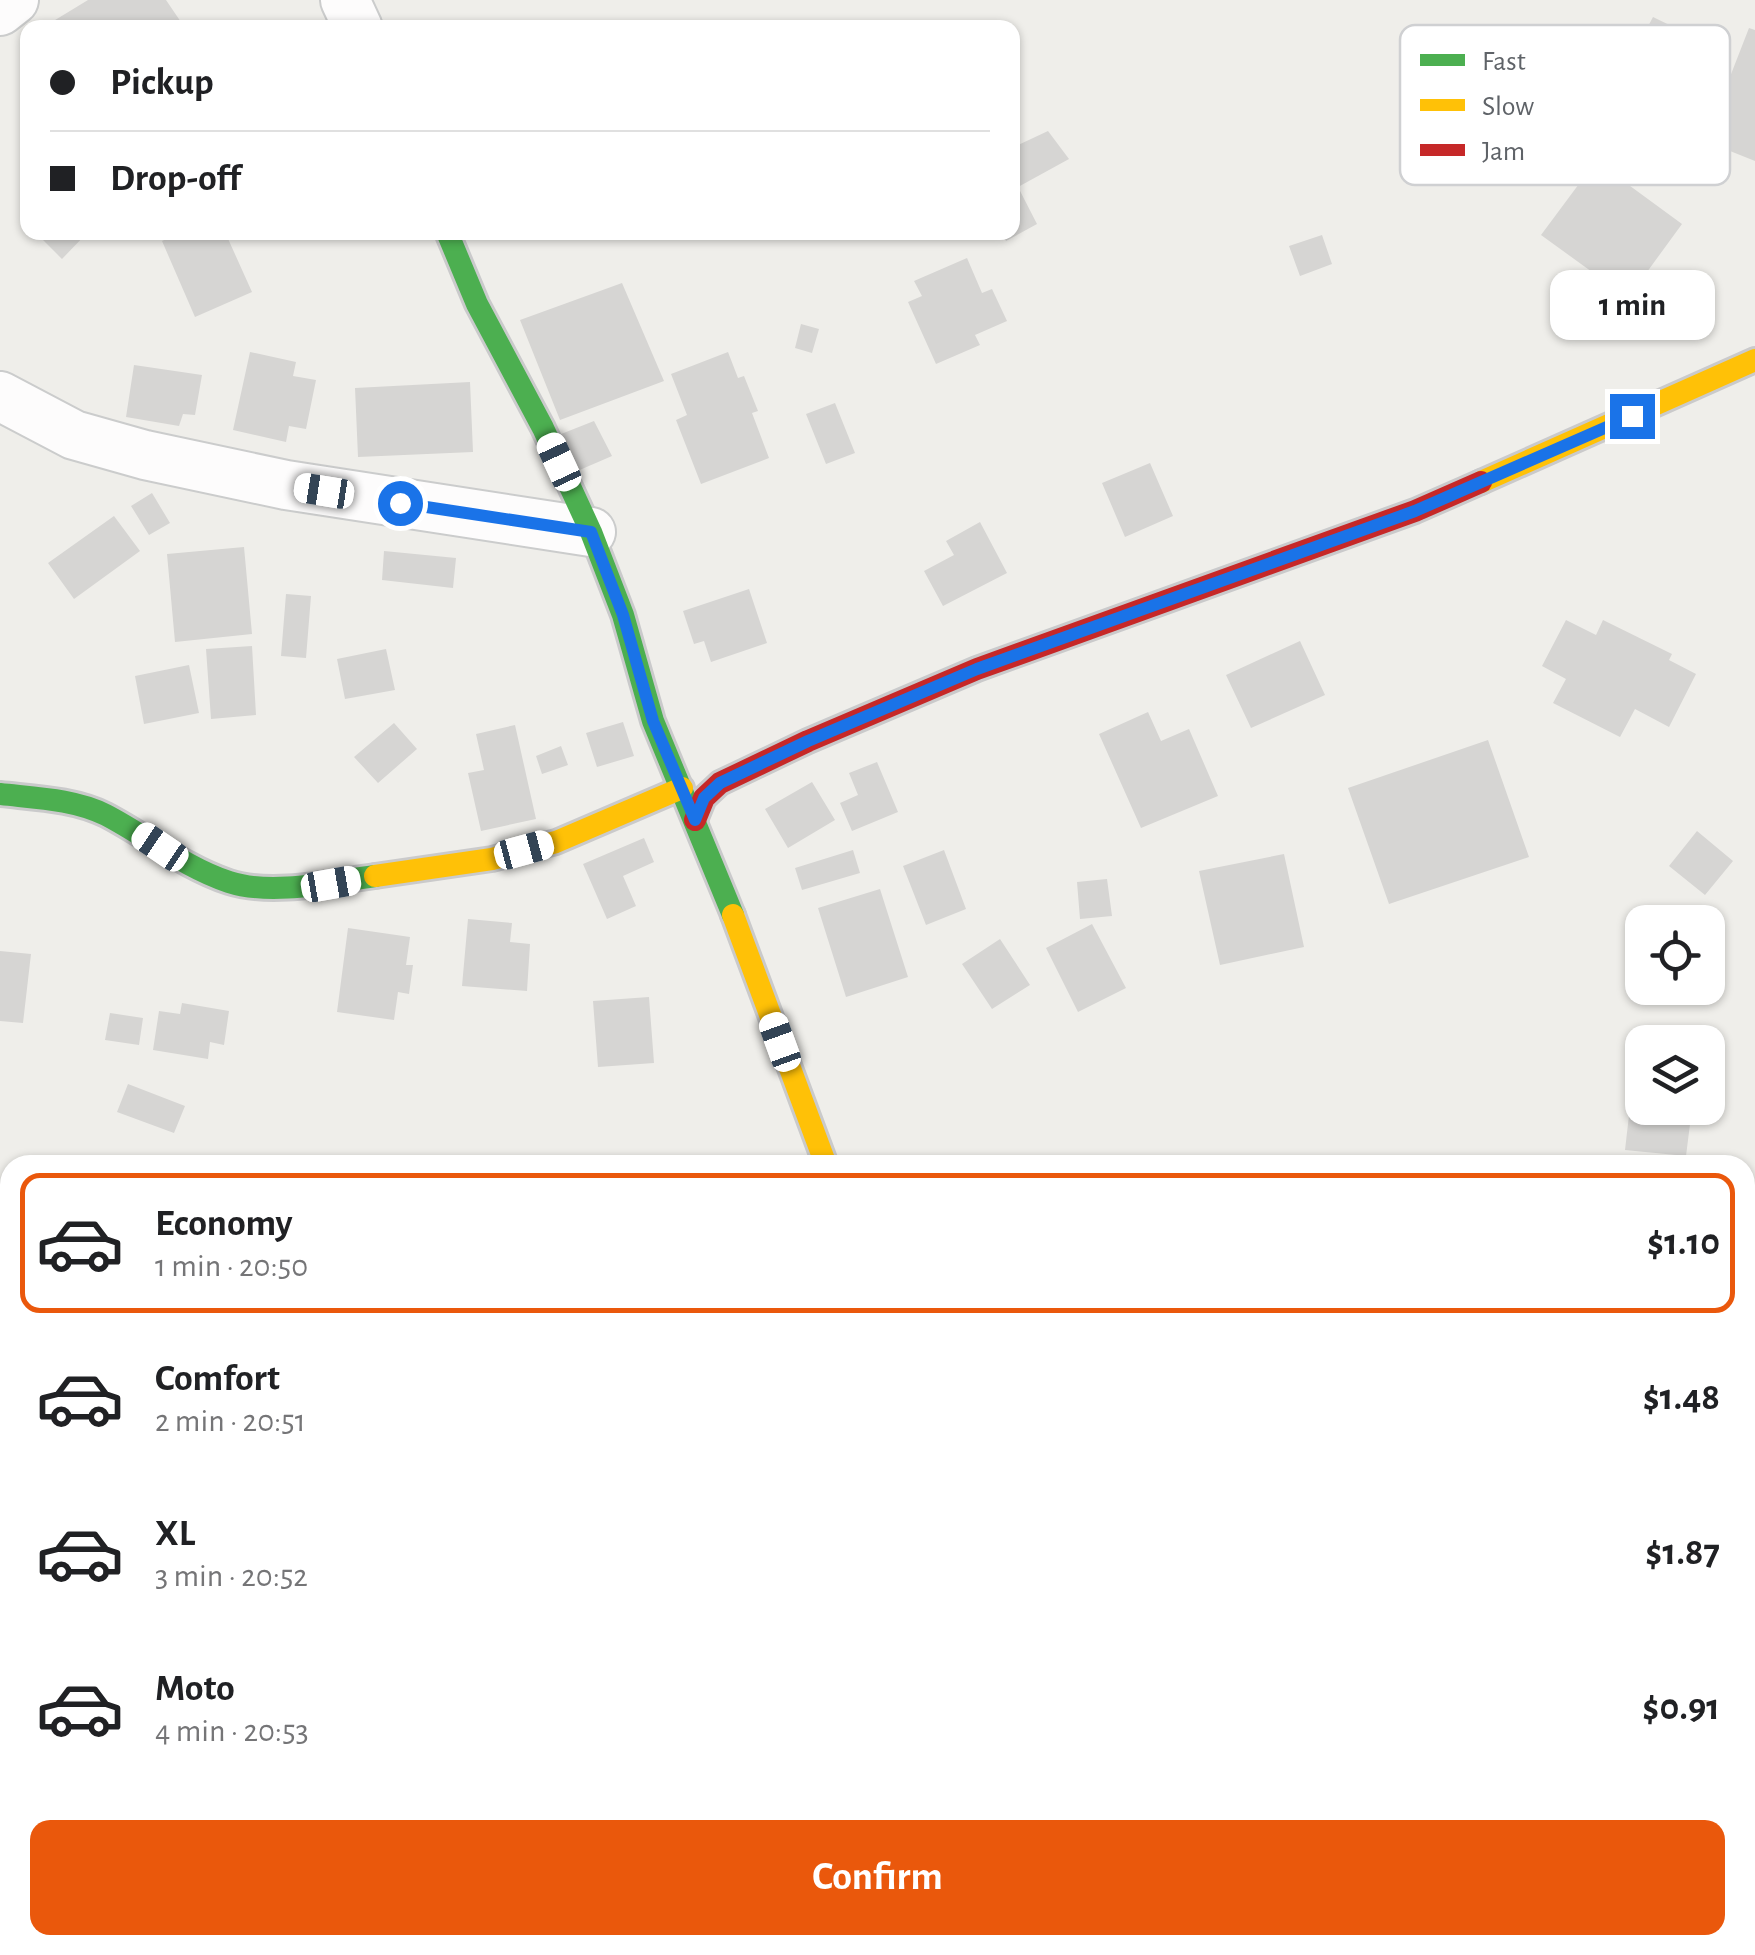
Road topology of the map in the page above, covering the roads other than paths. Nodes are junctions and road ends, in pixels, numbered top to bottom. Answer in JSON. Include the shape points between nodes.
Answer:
{"nodes":[{"id":1,"x":14,"y":0,"type":"edge"},
{"id":2,"x":0,"y":11,"type":"edge"},
{"id":3,"x":450,"y":240,"type":"edge"},
{"id":4,"x":1755,"y":360,"type":"edge"},
{"id":5,"x":0,"y":396,"type":"edge"},
{"id":6,"x":591,"y":532,"type":"junction"},
{"id":7,"x":682,"y":788,"type":"junction"},
{"id":8,"x":0,"y":794,"type":"edge"},
{"id":9,"x":695,"y":820,"type":"junction"},
{"id":10,"x":822,"y":1155,"type":"edge"}],
"edges":[{"from":1,"to":2,"type":"street"},
{"from":3,"to":6,"type":"street"},
{"from":4,"to":9,"type":"street","via":[[1415,511],[977,669],[808,741],[720,783]]},
{"from":5,"to":6,"type":"street","via":[[74,435],[145,455],[286,485]]},
{"from":6,"to":7,"type":"street"},
{"from":7,"to":8,"type":"street","via":[[556,842],[492,859],[294,888],[232,883],[104,814]]},
{"from":7,"to":9,"type":"street"},
{"from":9,"to":10,"type":"street"}]}
